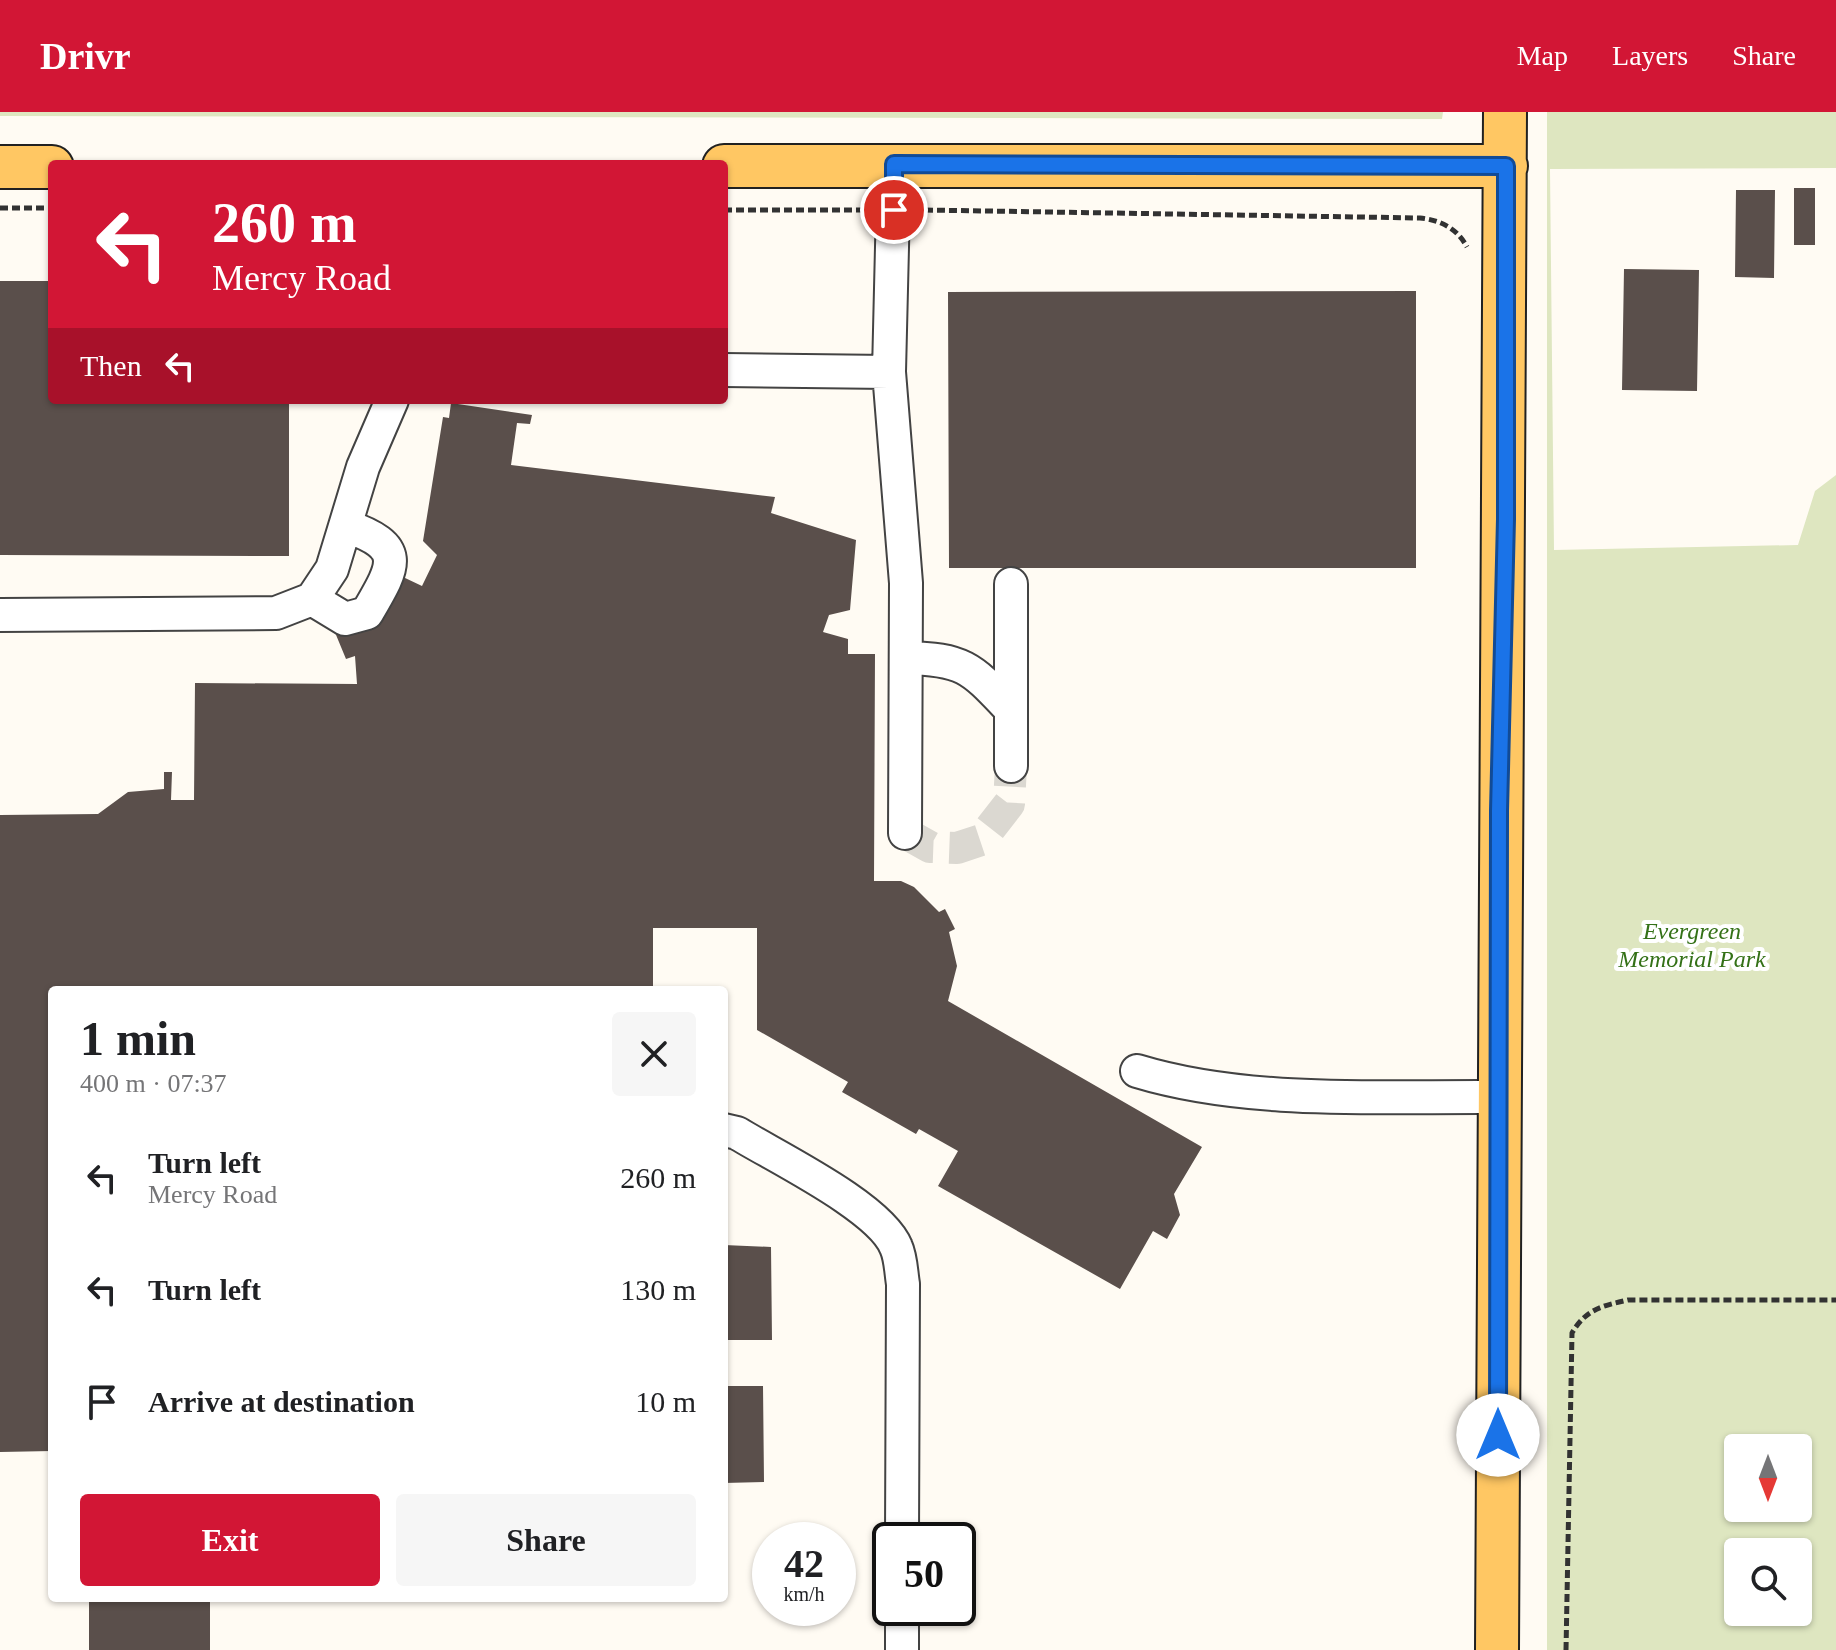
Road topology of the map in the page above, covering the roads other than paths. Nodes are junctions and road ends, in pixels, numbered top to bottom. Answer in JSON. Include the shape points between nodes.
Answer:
{"nodes":[{"id":1,"x":1505,"y":112,"type":"edge"},
{"id":2,"x":894,"y":164,"type":"junction"},
{"id":3,"x":728,"y":166,"type":"edge"},
{"id":4,"x":1506,"y":166,"type":"junction"},
{"id":5,"x":0,"y":167,"type":"edge"},
{"id":6,"x":48,"y":167,"type":"edge"},
{"id":7,"x":728,"y":370,"type":"edge"},
{"id":8,"x":889,"y":372,"type":"junction"},
{"id":9,"x":390,"y":404,"type":"edge"},
{"id":10,"x":346,"y":526,"type":"junction"},
{"id":11,"x":1011,"y":584,"type":"dead end"},
{"id":12,"x":312,"y":599,"type":"junction"},
{"id":13,"x":0,"y":615,"type":"edge"},
{"id":14,"x":906,"y":658,"type":"junction"},
{"id":15,"x":1011,"y":710,"type":"junction"},
{"id":16,"x":1011,"y":766,"type":"tunnel mouth"},
{"id":17,"x":905,"y":833,"type":"dead end"},
{"id":18,"x":1137,"y":1071,"type":"dead end"},
{"id":19,"x":1499,"y":1097,"type":"junction"},
{"id":20,"x":728,"y":1131,"type":"edge"},
{"id":21,"x":902,"y":1522,"type":"edge"},
{"id":22,"x":902,"y":1626,"type":"edge"},
{"id":23,"x":902,"y":1650,"type":"edge"},
{"id":24,"x":1497,"y":1650,"type":"edge"}],
"edges":[{"from":1,"to":4,"type":"main road"},
{"from":2,"to":3,"type":"main road"},
{"from":2,"to":4,"type":"main road"},
{"from":2,"to":8,"type":"lane"},
{"from":4,"to":19,"type":"main road"},
{"from":5,"to":6,"type":"main road"},
{"from":7,"to":8,"type":"lane"},
{"from":8,"to":14,"type":"lane","via":[[906,583]]},
{"from":9,"to":10,"type":"lane","via":[[363,467]]},
{"from":10,"to":12,"type":"lane","via":[[332,569]]},
{"from":10,"to":12,"type":"lane","via":[[376,537],[390,557],[389,575],[367,613],[345,619]]},
{"from":11,"to":15,"type":"lane"},
{"from":12,"to":13,"type":"lane","via":[[276,613]]},
{"from":14,"to":15,"type":"lane","via":[[941,658],[972,669]]},
{"from":14,"to":17,"type":"lane"},
{"from":15,"to":16,"type":"lane"},
{"from":18,"to":19,"type":"lane","via":[[1178,1084],[1247,1090]]},
{"from":19,"to":24,"type":"main road"},
{"from":20,"to":21,"type":"lane","via":[[840,1195],[880,1223],[896,1247],[903,1284]]},
{"from":22,"to":23,"type":"lane"}]}
